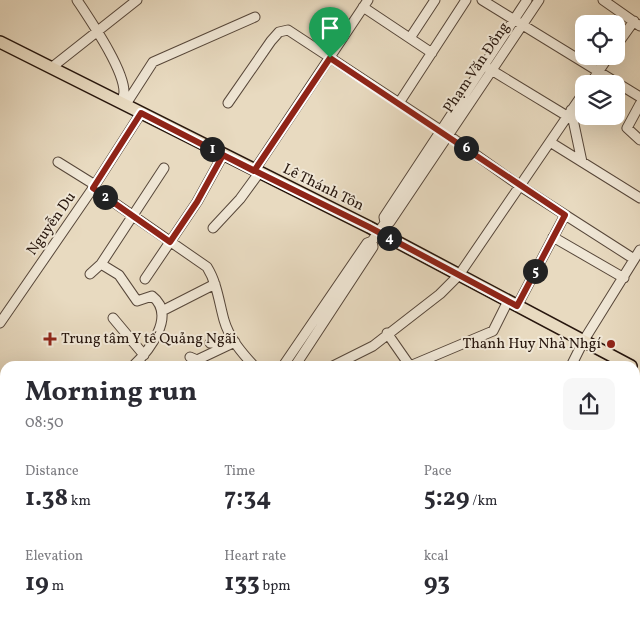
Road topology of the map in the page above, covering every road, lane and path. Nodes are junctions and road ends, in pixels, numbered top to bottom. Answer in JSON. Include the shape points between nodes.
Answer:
{"nodes":[{"id":1,"x":77,"y":0,"type":"edge"},
{"id":2,"x":137,"y":0,"type":"edge"},
{"id":3,"x":435,"y":0,"type":"edge"},
{"id":4,"x":466,"y":0,"type":"edge"},
{"id":5,"x":482,"y":0,"type":"edge"},
{"id":6,"x":527,"y":0,"type":"edge"},
{"id":7,"x":539,"y":0,"type":"edge"},
{"id":8,"x":603,"y":0,"type":"edge"},
{"id":9,"x":366,"y":4,"type":"edge"},
{"id":10,"x":255,"y":17,"type":"dead end"},
{"id":11,"x":515,"y":19,"type":"junction"},
{"id":12,"x":637,"y":23,"type":"edge"},
{"id":13,"x":523,"y":24,"type":"junction"},
{"id":14,"x":98,"y":32,"type":"junction"},
{"id":15,"x":625,"y":36,"type":"edge"},
{"id":16,"x":410,"y":38,"type":"junction"},
{"id":17,"x":0,"y":42,"type":"edge"},
{"id":18,"x":432,"y":53,"type":"junction"},
{"id":19,"x":330,"y":58,"type":"junction"},
{"id":20,"x":603,"y":65,"type":"edge"},
{"id":21,"x":484,"y":66,"type":"junction"},
{"id":22,"x":51,"y":68,"type":"junction"},
{"id":23,"x":492,"y":70,"type":"junction"},
{"id":24,"x":599,"y":71,"type":"junction"},
{"id":25,"x":596,"y":75,"type":"edge"},
{"id":26,"x":640,"y":96,"type":"edge"},
{"id":27,"x":228,"y":103,"type":"dead end"},
{"id":28,"x":124,"y":104,"type":"junction"},
{"id":29,"x":399,"y":104,"type":"junction"},
{"id":30,"x":640,"y":104,"type":"edge"},
{"id":31,"x":575,"y":105,"type":"edge"},
{"id":32,"x":141,"y":113,"type":"junction"},
{"id":33,"x":569,"y":113,"type":"junction"},
{"id":34,"x":444,"y":133,"type":"junction"},
{"id":35,"x":640,"y":140,"type":"edge"},
{"id":36,"x":550,"y":142,"type":"junction"},
{"id":37,"x":223,"y":155,"type":"junction"},
{"id":38,"x":58,"y":162,"type":"dead end"},
{"id":39,"x":582,"y":162,"type":"junction"},
{"id":40,"x":164,"y":168,"type":"dead end"},
{"id":41,"x":256,"y":172,"type":"junction"},
{"id":42,"x":520,"y":186,"type":"junction"},
{"id":43,"x":94,"y":187,"type":"junction"},
{"id":44,"x":640,"y":198,"type":"edge"},
{"id":45,"x":565,"y":215,"type":"junction"},
{"id":46,"x":134,"y":216,"type":"junction"},
{"id":47,"x":213,"y":228,"type":"dead end"},
{"id":48,"x":378,"y":232,"type":"junction"},
{"id":49,"x":553,"y":238,"type":"junction"},
{"id":50,"x":170,"y":242,"type":"junction"},
{"id":51,"x":638,"y":255,"type":"edge"},
{"id":52,"x":101,"y":264,"type":"junction"},
{"id":53,"x":90,"y":274,"type":"dead end"},
{"id":54,"x":459,"y":275,"type":"junction"},
{"id":55,"x":624,"y":278,"type":"junction"},
{"id":56,"x":145,"y":279,"type":"dead end"},
{"id":57,"x":215,"y":284,"type":"junction"},
{"id":58,"x":512,"y":304,"type":"junction"},
{"id":59,"x":162,"y":311,"type":"junction"},
{"id":60,"x":113,"y":318,"type":"dead end"},
{"id":61,"x":1,"y":320,"type":"edge"},
{"id":62,"x":318,"y":323,"type":"junction"},
{"id":63,"x":387,"y":333,"type":"junction"},
{"id":64,"x":233,"y":340,"type":"junction"},
{"id":65,"x":584,"y":340,"type":"junction"},
{"id":66,"x":210,"y":343,"type":"dead end"},
{"id":67,"x":144,"y":355,"type":"junction"},
{"id":68,"x":190,"y":357,"type":"dead end"},
{"id":69,"x":139,"y":361,"type":"edge"},
{"id":70,"x":250,"y":361,"type":"edge"},
{"id":71,"x":287,"y":361,"type":"edge"},
{"id":72,"x":298,"y":361,"type":"edge"},
{"id":73,"x":344,"y":361,"type":"edge"},
{"id":74,"x":407,"y":361,"type":"edge"},
{"id":75,"x":422,"y":361,"type":"edge"},
{"id":76,"x":573,"y":361,"type":"edge"},
{"id":77,"x":622,"y":361,"type":"edge"}],
"edges":[{"from":1,"to":14,"type":"street"},
{"from":2,"to":14,"type":"street"},
{"from":3,"to":16,"type":"street"},
{"from":4,"to":18,"type":"street"},
{"from":5,"to":11,"type":"street"},
{"from":6,"to":11,"type":"street","name":"Phạm Văn Đồng"},
{"from":7,"to":13,"type":"street","name":"Phạm Văn Đồng"},
{"from":8,"to":12,"type":"street"},
{"from":9,"to":16,"type":"street"},
{"from":9,"to":19,"type":"street"},
{"from":10,"to":28,"type":"street","via":[[153,62]]},
{"from":11,"to":13,"type":"street"},
{"from":11,"to":21,"type":"street","name":"Phạm Văn Đồng"},
{"from":12,"to":15,"type":"street"},
{"from":13,"to":23,"type":"street","name":"Phạm Văn Đồng"},
{"from":13,"to":24,"type":"street"},
{"from":14,"to":22,"type":"street"},
{"from":14,"to":28,"type":"street","via":[[121,82]]},
{"from":16,"to":18,"type":"street"},
{"from":17,"to":22,"type":"main road","name":"Lê Thánh Tôn"},
{"from":18,"to":29,"type":"street"},
{"from":19,"to":27,"type":"street","via":[[294,33],[281,31]]},
{"from":19,"to":29,"type":"street"},
{"from":19,"to":41,"type":"street"},
{"from":20,"to":24,"type":"street"},
{"from":21,"to":23,"type":"street"},
{"from":21,"to":34,"type":"street","name":"Phạm Văn Đồng"},
{"from":22,"to":28,"type":"main road","name":"Lê Thánh Tôn"},
{"from":23,"to":33,"type":"street"},
{"from":23,"to":34,"type":"street","name":"Phạm Văn Đồng"},
{"from":24,"to":25,"type":"street"},
{"from":24,"to":26,"type":"street"},
{"from":28,"to":32,"type":"main road","name":"Lê Thánh Tôn"},
{"from":29,"to":34,"type":"street"},
{"from":30,"to":35,"type":"street","via":[[627,128]]},
{"from":31,"to":33,"type":"street"},
{"from":32,"to":37,"type":"main road","name":"Lê Thánh Tôn"},
{"from":32,"to":43,"type":"street","name":"Nguyễn Du"},
{"from":33,"to":36,"type":"street"},
{"from":33,"to":39,"type":"street"},
{"from":34,"to":42,"type":"street"},
{"from":34,"to":48,"type":"street","name":"Phạm Văn Đồng","via":[[384,217]]},
{"from":36,"to":39,"type":"street"},
{"from":36,"to":42,"type":"street"},
{"from":37,"to":41,"type":"main road","name":"Lê Thánh Tôn"},
{"from":37,"to":50,"type":"street"},
{"from":38,"to":43,"type":"street"},
{"from":39,"to":44,"type":"street"},
{"from":40,"to":46,"type":"street"},
{"from":41,"to":47,"type":"street","via":[[240,199]]},
{"from":41,"to":48,"type":"main road","name":"Lê Thánh Tôn"},
{"from":42,"to":45,"type":"street"},
{"from":42,"to":54,"type":"street"},
{"from":43,"to":46,"type":"street"},
{"from":43,"to":61,"type":"street","name":"Nguyễn Du"},
{"from":45,"to":49,"type":"street"},
{"from":45,"to":51,"type":"street"},
{"from":46,"to":50,"type":"street"},
{"from":46,"to":52,"type":"street"},
{"from":48,"to":54,"type":"main road","name":"Lê Thánh Tôn"},
{"from":48,"to":62,"type":"street","name":"Phạm Văn Đồng","via":[[373,247]]},
{"from":49,"to":55,"type":"street"},
{"from":49,"to":58,"type":"street"},
{"from":50,"to":56,"type":"street"},
{"from":50,"to":57,"type":"street","via":[[207,267]]},
{"from":51,"to":55,"type":"street"},
{"from":52,"to":53,"type":"street"},
{"from":52,"to":59,"type":"street","via":[[118,275],[137,301],[152,296]]},
{"from":54,"to":58,"type":"main road","name":"Lê Thánh Tôn"},
{"from":54,"to":63,"type":"street","via":[[440,294]]},
{"from":55,"to":65,"type":"street"},
{"from":57,"to":59,"type":"street"},
{"from":57,"to":64,"type":"street"},
{"from":58,"to":65,"type":"main road","name":"Lê Thánh Tôn"},
{"from":58,"to":75,"type":"street","via":[[493,331]]},
{"from":59,"to":67,"type":"street","via":[[163,321],[152,346]]},
{"from":60,"to":67,"type":"street"},
{"from":62,"to":71,"type":"street","name":"Phạm Văn Đồng"},
{"from":62,"to":72,"type":"street","name":"Phạm Văn Đồng"},
{"from":63,"to":73,"type":"street","via":[[365,351]]},
{"from":63,"to":74,"type":"street"},
{"from":64,"to":66,"type":"street"},
{"from":64,"to":68,"type":"street","via":[[197,360]]},
{"from":64,"to":70,"type":"street"},
{"from":65,"to":76,"type":"street"},
{"from":65,"to":77,"type":"main road","name":"Lê Thánh Tôn"},
{"from":67,"to":69,"type":"street"}]}
